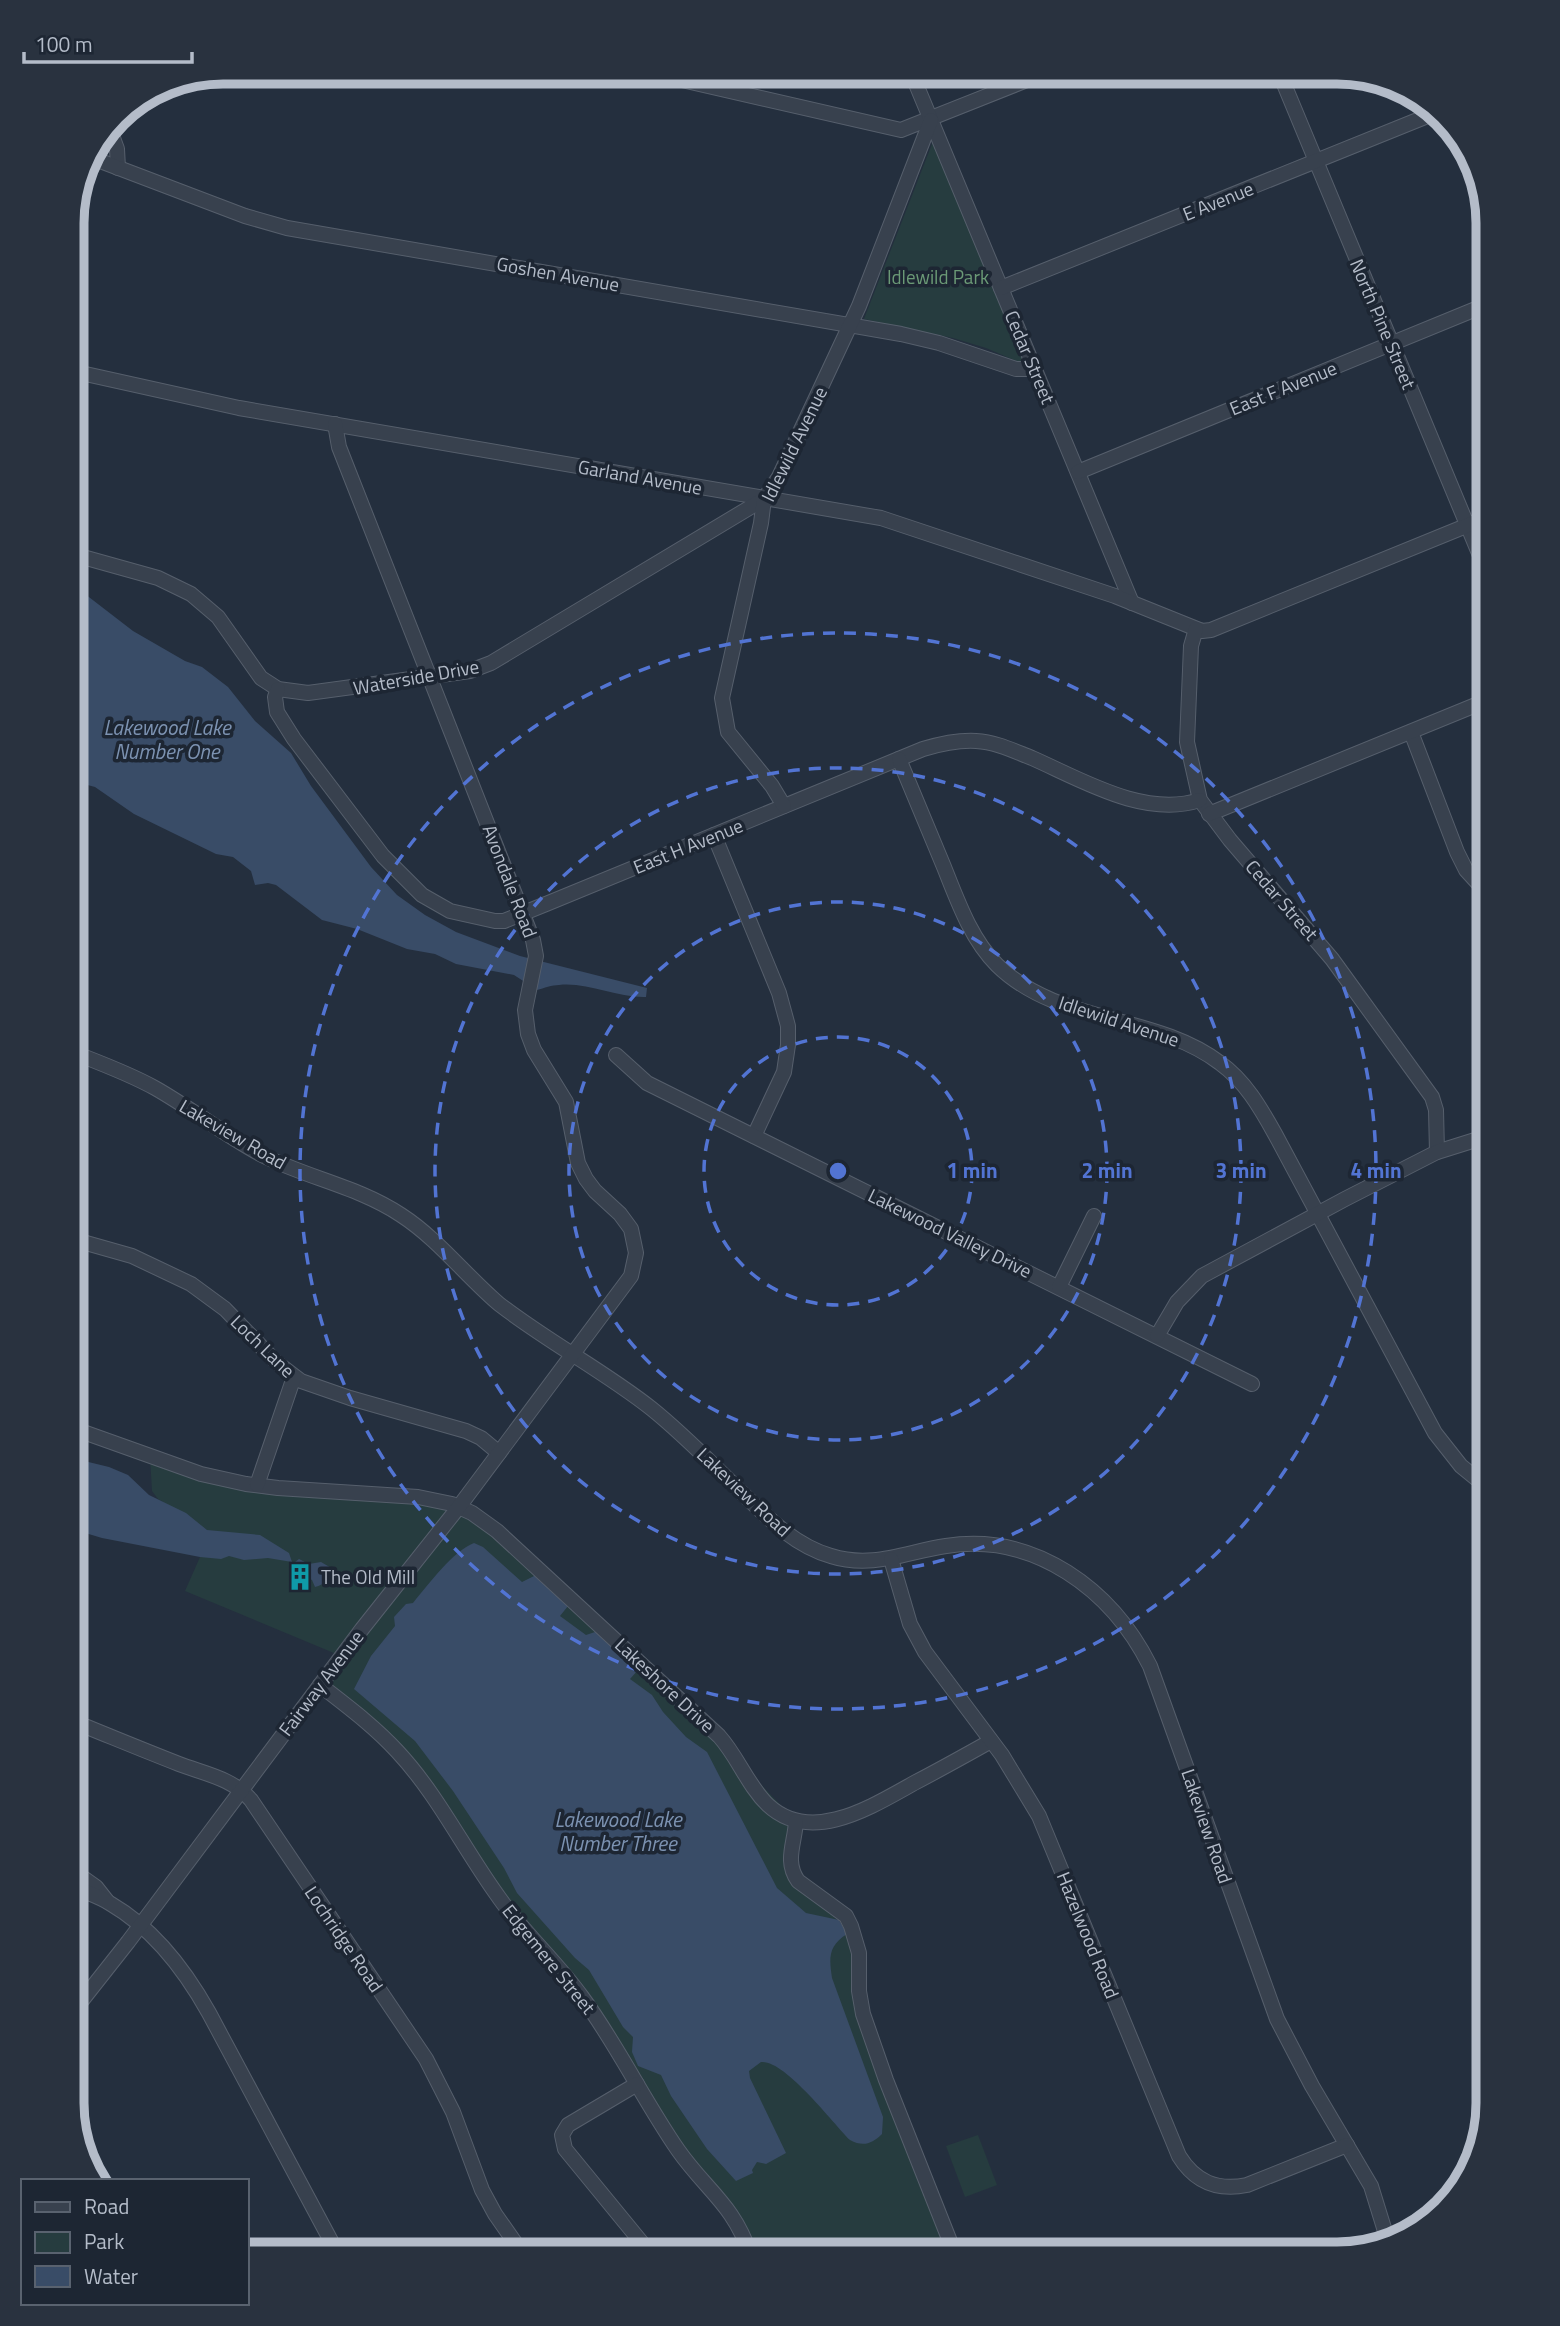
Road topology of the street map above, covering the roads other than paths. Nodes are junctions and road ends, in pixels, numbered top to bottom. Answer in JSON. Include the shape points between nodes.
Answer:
{"nodes":[{"id":1,"x":699,"y":84,"type":"edge"},
{"id":2,"x":916,"y":84,"type":"edge"},
{"id":3,"x":1018,"y":84,"type":"edge"},
{"id":4,"x":1284,"y":84,"type":"edge"},
{"id":5,"x":1426,"y":117,"type":"edge"},
{"id":6,"x":931,"y":120,"type":"junction"},
{"id":7,"x":113,"y":138,"type":"edge"},
{"id":8,"x":99,"y":160,"type":"edge"},
{"id":9,"x":1316,"y":162,"type":"junction"},
{"id":10,"x":118,"y":168,"type":"junction"},
{"id":11,"x":1001,"y":288,"type":"junction"},
{"id":12,"x":1476,"y":309,"type":"edge"},
{"id":13,"x":850,"y":324,"type":"junction"},
{"id":14,"x":1392,"y":344,"type":"junction"},
{"id":15,"x":1035,"y":369,"type":"junction"},
{"id":16,"x":84,"y":374,"type":"edge"},
{"id":17,"x":335,"y":424,"type":"junction"},
{"id":18,"x":1078,"y":472,"type":"junction"},
{"id":19,"x":764,"y":499,"type":"junction"},
{"id":20,"x":1476,"y":522,"type":"edge"},
{"id":21,"x":1468,"y":525,"type":"junction"},
{"id":22,"x":1476,"y":545,"type":"edge"},
{"id":23,"x":84,"y":557,"type":"edge"},
{"id":24,"x":1132,"y":603,"type":"junction"},
{"id":25,"x":1196,"y":629,"type":"junction"},
{"id":26,"x":430,"y":678,"type":"junction"},
{"id":27,"x":278,"y":689,"type":"junction"},
{"id":28,"x":1476,"y":705,"type":"edge"},
{"id":29,"x":1411,"y":732,"type":"junction"},
{"id":30,"x":900,"y":759,"type":"junction"},
{"id":31,"x":1200,"y":800,"type":"junction"},
{"id":32,"x":785,"y":806,"type":"junction"},
{"id":33,"x":1209,"y":814,"type":"junction"},
{"id":34,"x":715,"y":835,"type":"junction"},
{"id":35,"x":1476,"y":881,"type":"edge"},
{"id":36,"x":523,"y":914,"type":"junction"},
{"id":37,"x":616,"y":1055,"type":"dead end"},
{"id":38,"x":84,"y":1057,"type":"edge"},
{"id":39,"x":754,"y":1136,"type":"junction"},
{"id":40,"x":1476,"y":1140,"type":"edge"},
{"id":41,"x":1437,"y":1152,"type":"junction"},
{"id":42,"x":1318,"y":1214,"type":"junction"},
{"id":43,"x":1094,"y":1216,"type":"dead end"},
{"id":44,"x":84,"y":1242,"type":"edge"},
{"id":45,"x":1059,"y":1287,"type":"junction"},
{"id":46,"x":1157,"y":1336,"type":"junction"},
{"id":47,"x":573,"y":1355,"type":"junction"},
{"id":48,"x":294,"y":1377,"type":"junction"},
{"id":49,"x":1252,"y":1384,"type":"dead end"},
{"id":50,"x":84,"y":1432,"type":"edge"},
{"id":51,"x":499,"y":1453,"type":"junction"},
{"id":52,"x":1476,"y":1478,"type":"edge"},
{"id":53,"x":257,"y":1485,"type":"junction"},
{"id":54,"x":458,"y":1508,"type":"junction"},
{"id":55,"x":891,"y":1559,"type":"junction"},
{"id":56,"x":320,"y":1685,"type":"junction"},
{"id":57,"x":84,"y":1726,"type":"edge"},
{"id":58,"x":991,"y":1741,"type":"junction"},
{"id":59,"x":241,"y":1790,"type":"junction"},
{"id":60,"x":796,"y":1821,"type":"junction"},
{"id":61,"x":84,"y":1878,"type":"edge"},
{"id":62,"x":84,"y":1890,"type":"edge"},
{"id":63,"x":107,"y":1901,"type":"junction"},
{"id":64,"x":140,"y":1926,"type":"junction"},
{"id":65,"x":84,"y":1998,"type":"edge"},
{"id":66,"x":637,"y":2084,"type":"junction"},
{"id":67,"x":1347,"y":2145,"type":"junction"},
{"id":68,"x":1385,"y":2233,"type":"edge"},
{"id":69,"x":332,"y":2242,"type":"edge"},
{"id":70,"x":515,"y":2242,"type":"edge"},
{"id":71,"x":641,"y":2242,"type":"edge"},
{"id":72,"x":746,"y":2242,"type":"edge"},
{"id":73,"x":950,"y":2242,"type":"edge"}],
"edges":[{"from":1,"to":6,"type":"street","via":[[896,129]]},
{"from":2,"to":6,"type":"street","name":"Cedar Street"},
{"from":3,"to":6,"type":"street"},
{"from":4,"to":9,"type":"street","name":"North Pine Street"},
{"from":5,"to":9,"type":"street","name":"E Avenue"},
{"from":6,"to":11,"type":"street","name":"Cedar Street"},
{"from":6,"to":13,"type":"street","name":"Idlewild Avenue"},
{"from":7,"to":10,"type":"street"},
{"from":8,"to":10,"type":"street","name":"Goshen Avenue"},
{"from":9,"to":11,"type":"street","name":"E Avenue"},
{"from":9,"to":14,"type":"street","name":"North Pine Street"},
{"from":10,"to":13,"type":"street","name":"Goshen Avenue","via":[[287,228]]},
{"from":11,"to":15,"type":"street","name":"Cedar Street"},
{"from":12,"to":14,"type":"street","name":"East F Avenue"},
{"from":13,"to":15,"type":"street","name":"Goshen Avenue","via":[[939,343],[1016,369]]},
{"from":13,"to":19,"type":"street","name":"Idlewild Avenue","via":[[784,467]]},
{"from":14,"to":18,"type":"street","name":"East F Avenue"},
{"from":14,"to":21,"type":"street","name":"North Pine Street"},
{"from":15,"to":18,"type":"street","name":"Cedar Street"},
{"from":16,"to":17,"type":"street","name":"Garland Avenue"},
{"from":17,"to":19,"type":"street","name":"Garland Avenue"},
{"from":17,"to":26,"type":"street","name":"Avondale Road","via":[[339,447]]},
{"from":18,"to":24,"type":"street","name":"Cedar Street"},
{"from":19,"to":24,"type":"street","name":"Garland Avenue","via":[[881,518]]},
{"from":19,"to":26,"type":"street","name":"Waterside Drive","via":[[491,663]]},
{"from":19,"to":32,"type":"street","name":"Idlewild Avenue","via":[[722,698],[728,732]]},
{"from":20,"to":21,"type":"street"},
{"from":21,"to":22,"type":"street","name":"North Pine Street"},
{"from":21,"to":25,"type":"street","via":[[1211,630]]},
{"from":23,"to":27,"type":"street","via":[[158,578],[191,594],[218,617],[261,678]]},
{"from":24,"to":25,"type":"street","name":"Garland Avenue"},
{"from":25,"to":31,"type":"street","name":"Cedar Street","via":[[1191,646],[1187,742]]},
{"from":26,"to":27,"type":"street","name":"Waterside Drive","via":[[308,693]]},
{"from":26,"to":36,"type":"street","name":"Avondale Road"},
{"from":27,"to":36,"type":"street","name":"East H Avenue","via":[[277,712],[294,739],[406,881],[437,905],[469,916],[504,921]]},
{"from":28,"to":29,"type":"street"},
{"from":29,"to":33,"type":"street"},
{"from":29,"to":35,"type":"street","via":[[1457,852]]},
{"from":30,"to":31,"type":"street","name":"East H Avenue","via":[[933,746],[985,742],[1119,795],[1170,806]]},
{"from":30,"to":32,"type":"street","name":"East H Avenue"},
{"from":30,"to":42,"type":"street","name":"Idlewild Avenue","via":[[961,907],[996,964],[1034,993],[1168,1035],[1222,1064],[1258,1104]]},
{"from":31,"to":33,"type":"street","name":"Cedar Street"},
{"from":32,"to":34,"type":"street","name":"East H Avenue"},
{"from":33,"to":41,"type":"street","name":"Cedar Street","via":[[1332,959],[1432,1097]]},
{"from":34,"to":36,"type":"street","name":"East H Avenue"},
{"from":34,"to":39,"type":"street","via":[[788,1026],[784,1072]]},
{"from":36,"to":47,"type":"street","name":"Avondale Road","via":[[536,956],[525,1010],[528,1034],[566,1102],[578,1163],[595,1191],[631,1228],[635,1242],[631,1276]]},
{"from":37,"to":39,"type":"street","name":"Lakewood Valley Drive","via":[[647,1083]]},
{"from":38,"to":47,"type":"street","name":"Lakeview Road","via":[[157,1089],[264,1156],[399,1213],[499,1304]]},
{"from":39,"to":45,"type":"street","name":"Lakewood Valley Drive"},
{"from":40,"to":41,"type":"street"},
{"from":41,"to":42,"type":"street"},
{"from":42,"to":46,"type":"street","via":[[1195,1282]]},
{"from":42,"to":52,"type":"street","name":"Idlewild Avenue","via":[[1440,1441]]},
{"from":43,"to":45,"type":"street"},
{"from":44,"to":48,"type":"street","name":"Loch Lane","via":[[132,1256],[191,1284],[225,1309]]},
{"from":45,"to":46,"type":"street","name":"Lakewood Valley Drive"},
{"from":46,"to":49,"type":"street","name":"Lakewood Valley Drive"},
{"from":47,"to":51,"type":"street","name":"Fairway Avenue"},
{"from":47,"to":55,"type":"street","name":"Lakeview Road","via":[[652,1409],[778,1528],[807,1547],[854,1561]]},
{"from":48,"to":51,"type":"street","name":"Loch Lane","via":[[317,1388],[466,1431]]},
{"from":48,"to":53,"type":"street"},
{"from":50,"to":53,"type":"street","name":"Lakeshore Drive","via":[[201,1474]]},
{"from":51,"to":54,"type":"street","name":"Fairway Avenue"},
{"from":53,"to":54,"type":"street","name":"Lakeshore Drive","via":[[418,1497]]},
{"from":54,"to":56,"type":"street","name":"Fairway Avenue"},
{"from":54,"to":60,"type":"street","name":"Lakeshore Drive","via":[[496,1531],[719,1735],[769,1806]]},
{"from":55,"to":58,"type":"street","name":"Hazelwood Road","via":[[915,1635]]},
{"from":55,"to":67,"type":"street","name":"Lakeview Road","via":[[950,1545],[1015,1550],[1080,1580],[1125,1623],[1150,1667],[1277,2019]]},
{"from":56,"to":59,"type":"street","name":"Fairway Avenue"},
{"from":56,"to":66,"type":"street","name":"Edgemere Street","via":[[368,1723],[415,1772],[505,1906],[581,1995]]},
{"from":57,"to":59,"type":"street","name":"Lochridge Road","via":[[224,1779]]},
{"from":58,"to":60,"type":"street","via":[[853,1814]]},
{"from":58,"to":67,"type":"street","name":"Hazelwood Road","via":[[1039,1816],[1185,2167],[1207,2183],[1235,2188]]},
{"from":59,"to":64,"type":"street","name":"Fairway Avenue"},
{"from":59,"to":70,"type":"street","name":"Lochridge Road","via":[[426,2059],[453,2112],[482,2190]]},
{"from":60,"to":73,"type":"street","via":[[790,1861],[794,1875],[846,1916],[859,1953],[863,2014]]},
{"from":61,"to":63,"type":"street"},
{"from":62,"to":63,"type":"street"},
{"from":63,"to":64,"type":"street"},
{"from":64,"to":65,"type":"street","name":"Fairway Avenue"},
{"from":64,"to":69,"type":"street","via":[[195,1988]]},
{"from":66,"to":71,"type":"street","via":[[568,2125],[562,2135],[565,2149]]},
{"from":66,"to":72,"type":"street","name":"Edgemere Street","via":[[678,2150],[731,2212]]},
{"from":67,"to":68,"type":"street","name":"Lakeview Road","via":[[1371,2186]]}]}
